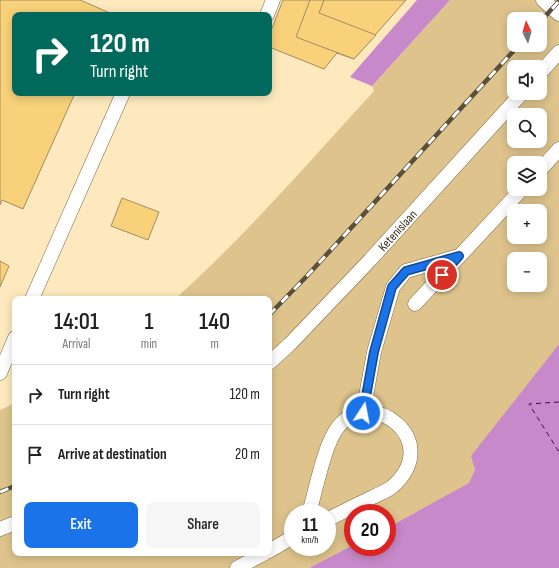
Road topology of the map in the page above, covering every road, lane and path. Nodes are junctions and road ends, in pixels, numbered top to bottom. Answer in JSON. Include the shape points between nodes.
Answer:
{"nodes":[{"id":1,"x":273,"y":0,"type":"edge"},
{"id":2,"x":543,"y":0,"type":"edge"},
{"id":3,"x":268,"y":12,"type":"edge"},
{"id":4,"x":559,"y":14,"type":"edge"},
{"id":5,"x":559,"y":52,"type":"edge"},
{"id":6,"x":547,"y":65,"type":"edge"},
{"id":7,"x":122,"y":96,"type":"edge"},
{"id":8,"x":516,"y":100,"type":"edge"},
{"id":9,"x":559,"y":149,"type":"edge"},
{"id":10,"x":547,"y":162,"type":"edge"},
{"id":11,"x":515,"y":196,"type":"edge"},
{"id":12,"x":459,"y":256,"type":"junction"},
{"id":13,"x":33,"y":296,"type":"edge"},
{"id":14,"x":415,"y":304,"type":"dead end"},
{"id":15,"x":12,"y":345,"type":"edge"},
{"id":16,"x":272,"y":360,"type":"edge"},
{"id":17,"x":0,"y":372,"type":"edge"},
{"id":18,"x":363,"y":413,"type":"junction"},
{"id":19,"x":312,"y":504,"type":"edge"},
{"id":20,"x":336,"y":516,"type":"edge"},
{"id":21,"x":12,"y":524,"type":"edge"},
{"id":22,"x":0,"y":529,"type":"edge"},
{"id":23,"x":284,"y":542,"type":"edge"},
{"id":24,"x":272,"y":549,"type":"edge"},
{"id":25,"x":259,"y":556,"type":"edge"},
{"id":26,"x":237,"y":568,"type":"edge"}],
"edges":[{"from":1,"to":3,"type":"street"},
{"from":2,"to":4,"type":"street"},
{"from":5,"to":6,"type":"street"},
{"from":7,"to":13,"type":"street"},
{"from":8,"to":16,"type":"street","name":"Ketenislaan","via":[[316,318]]},
{"from":9,"to":10,"type":"street"},
{"from":11,"to":12,"type":"street"},
{"from":12,"to":14,"type":"street"},
{"from":12,"to":18,"type":"street","via":[[406,271],[392,287],[374,352]]},
{"from":15,"to":17,"type":"street"},
{"from":18,"to":19,"type":"street","via":[[346,419],[337,427],[329,443]]},
{"from":18,"to":20,"type":"street","via":[[392,418],[402,428],[409,441],[411,458],[406,472],[391,488]]},
{"from":21,"to":22,"type":"street"},
{"from":23,"to":24,"type":"street"},
{"from":25,"to":26,"type":"street"}]}
